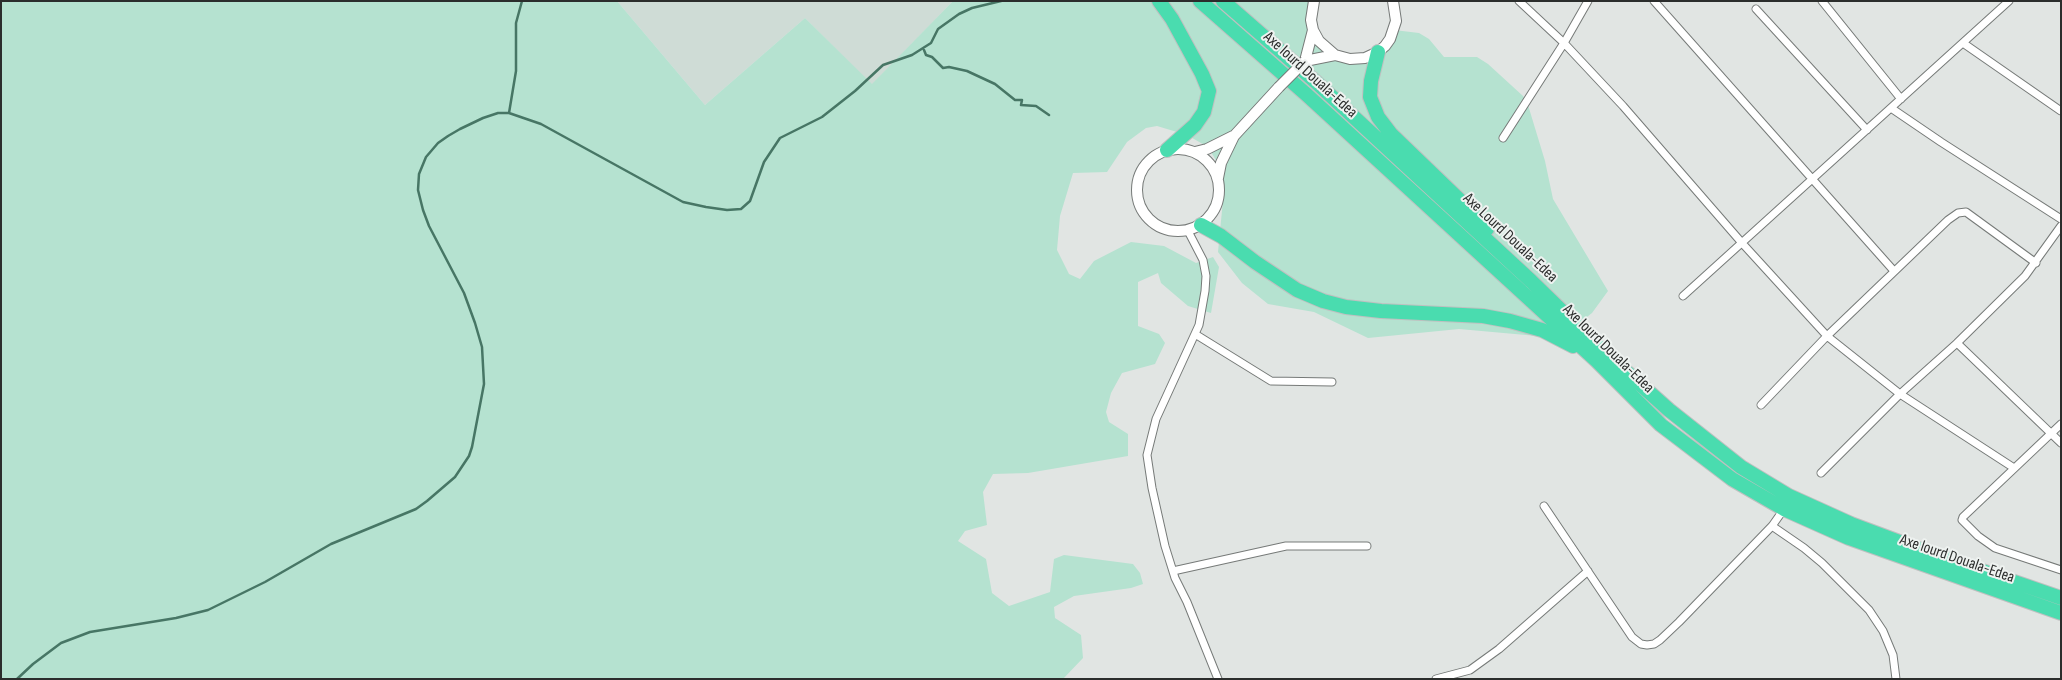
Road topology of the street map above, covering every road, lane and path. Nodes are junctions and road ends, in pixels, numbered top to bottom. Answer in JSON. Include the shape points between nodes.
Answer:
{"nodes":[{"id":1,"x":1160,"y":1,"type":"edge"},
{"id":2,"x":1200,"y":1,"type":"edge"},
{"id":3,"x":1223,"y":1,"type":"edge"},
{"id":4,"x":1314,"y":1,"type":"edge"},
{"id":5,"x":1519,"y":1,"type":"edge"},
{"id":6,"x":1588,"y":1,"type":"edge"},
{"id":7,"x":1654,"y":1,"type":"edge"},
{"id":8,"x":1822,"y":1,"type":"edge"},
{"id":9,"x":2009,"y":1,"type":"edge"},
{"id":10,"x":1394,"y":2,"type":"edge"},
{"id":11,"x":1756,"y":9,"type":"dead end"},
{"id":12,"x":1313,"y":30,"type":"junction"},
{"id":13,"x":1564,"y":43,"type":"junction"},
{"id":14,"x":1963,"y":43,"type":"junction"},
{"id":15,"x":1378,"y":52,"type":"junction"},
{"id":16,"x":1334,"y":55,"type":"junction"},
{"id":17,"x":1305,"y":61,"type":"junction"},
{"id":18,"x":1901,"y":99,"type":"junction"},
{"id":19,"x":1891,"y":108,"type":"junction"},
{"id":20,"x":2061,"y":111,"type":"edge"},
{"id":21,"x":1867,"y":130,"type":"junction"},
{"id":22,"x":1234,"y":136,"type":"junction"},
{"id":23,"x":1503,"y":138,"type":"dead end"},
{"id":24,"x":1167,"y":150,"type":"junction"},
{"id":25,"x":1194,"y":152,"type":"junction"},
{"id":26,"x":1218,"y":178,"type":"junction"},
{"id":27,"x":1812,"y":180,"type":"junction"},
{"id":28,"x":2061,"y":219,"type":"edge"},
{"id":29,"x":2061,"y":226,"type":"edge"},
{"id":30,"x":1194,"y":228,"type":"junction"},
{"id":31,"x":1742,"y":243,"type":"junction"},
{"id":32,"x":2036,"y":262,"type":"junction"},
{"id":33,"x":1894,"y":271,"type":"junction"},
{"id":34,"x":1531,"y":281,"type":"junction"},
{"id":35,"x":1684,"y":296,"type":"dead end"},
{"id":36,"x":1195,"y":334,"type":"junction"},
{"id":37,"x":1827,"y":336,"type":"junction"},
{"id":38,"x":1957,"y":343,"type":"junction"},
{"id":39,"x":1596,"y":360,"type":"junction"},
{"id":40,"x":1332,"y":382,"type":"dead end"},
{"id":41,"x":1900,"y":394,"type":"junction"},
{"id":42,"x":1761,"y":406,"type":"dead end"},
{"id":43,"x":2061,"y":424,"type":"edge"},
{"id":44,"x":2052,"y":433,"type":"junction"},
{"id":45,"x":2061,"y":442,"type":"edge"},
{"id":46,"x":2014,"y":468,"type":"junction"},
{"id":47,"x":1820,"y":473,"type":"dead end"},
{"id":48,"x":1544,"y":506,"type":"dead end"},
{"id":49,"x":1784,"y":509,"type":"junction"},
{"id":50,"x":1772,"y":526,"type":"junction"},
{"id":51,"x":1366,"y":546,"type":"dead end"},
{"id":52,"x":2061,"y":570,"type":"edge"},
{"id":53,"x":1173,"y":571,"type":"junction"},
{"id":54,"x":1588,"y":571,"type":"junction"},
{"id":55,"x":2061,"y":598,"type":"edge"},
{"id":56,"x":2061,"y":613,"type":"edge"},
{"id":57,"x":1218,"y":679,"type":"edge"},
{"id":58,"x":1436,"y":679,"type":"edge"},
{"id":59,"x":1896,"y":679,"type":"edge"}],
"edges":[{"from":1,"to":24,"type":"highway","via":[[1209,91],[1204,112],[1195,125]]},
{"from":2,"to":39,"type":"highway","name":"Axe lourd Douala-Edea"},
{"from":3,"to":34,"type":"highway","name":"Axe Lourd Douala-Edea","via":[[1317,83]]},
{"from":4,"to":12,"type":"main road"},
{"from":5,"to":13,"type":"street"},
{"from":6,"to":13,"type":"street"},
{"from":7,"to":27,"type":"street"},
{"from":8,"to":18,"type":"street"},
{"from":9,"to":14,"type":"street"},
{"from":10,"to":15,"type":"main road","via":[[1394,30]]},
{"from":11,"to":21,"type":"street"},
{"from":12,"to":16,"type":"main road"},
{"from":12,"to":17,"type":"main road"},
{"from":13,"to":23,"type":"street"},
{"from":13,"to":31,"type":"street"},
{"from":14,"to":18,"type":"street"},
{"from":14,"to":20,"type":"street"},
{"from":15,"to":16,"type":"main road","via":[[1365,58]]},
{"from":15,"to":34,"type":"highway","via":[[1370,98],[1378,117],[1391,134],[1471,211]]},
{"from":16,"to":17,"type":"main road"},
{"from":17,"to":22,"type":"main road","bridge":true},
{"from":18,"to":19,"type":"street"},
{"from":19,"to":21,"type":"street"},
{"from":19,"to":28,"type":"street"},
{"from":21,"to":27,"type":"street"},
{"from":22,"to":25,"type":"main road"},
{"from":22,"to":26,"type":"main road","via":[[1221,163]]},
{"from":24,"to":25,"type":"main road","via":[[1181,148]]},
{"from":24,"to":30,"type":"main road","via":[[1154,156],[1138,178],[1136,193],[1140,207],[1159,228],[1173,232]]},
{"from":25,"to":26,"type":"main road","via":[[1209,162]]},
{"from":26,"to":30,"type":"main road","via":[[1219,199],[1212,214]]},
{"from":27,"to":31,"type":"street"},
{"from":27,"to":33,"type":"street"},
{"from":29,"to":32,"type":"street"},
{"from":30,"to":36,"type":"street","via":[[1206,276]]},
{"from":30,"to":39,"type":"highway","via":[[1221,236],[1297,290],[1323,301],[1380,311],[1510,320],[1562,339]]},
{"from":31,"to":35,"type":"street"},
{"from":31,"to":37,"type":"street"},
{"from":32,"to":33,"type":"street","via":[[1963,211],[1948,220]]},
{"from":32,"to":38,"type":"street","via":[[2026,276]]},
{"from":33,"to":37,"type":"street"},
{"from":34,"to":55,"type":"highway","name":"Axe Lourd Douala-Edea","via":[[1669,410],[1741,467],[1789,496],[1913,548]]},
{"from":36,"to":40,"type":"street","via":[[1271,380]]},
{"from":36,"to":53,"type":"street","via":[[1156,419],[1147,455]]},
{"from":37,"to":41,"type":"street"},
{"from":37,"to":42,"type":"street"},
{"from":38,"to":41,"type":"street"},
{"from":38,"to":44,"type":"street"},
{"from":39,"to":49,"type":"highway","name":"Axe lourd Douala-Edea","via":[[1661,425],[1732,479]]},
{"from":41,"to":46,"type":"street"},
{"from":41,"to":47,"type":"street"},
{"from":43,"to":44,"type":"street"},
{"from":44,"to":45,"type":"street"},
{"from":44,"to":46,"type":"street"},
{"from":46,"to":52,"type":"street","via":[[1963,516],[1964,524],[1995,548]]},
{"from":48,"to":54,"type":"street"},
{"from":49,"to":50,"type":"street"},
{"from":49,"to":56,"type":"highway","name":"Axe lourd Douala-Edea","via":[[1848,538]]},
{"from":50,"to":54,"type":"street","via":[[1654,644],[1641,644],[1632,638]]},
{"from":50,"to":59,"type":"street","via":[[1822,563],[1869,610],[1893,655]]},
{"from":51,"to":53,"type":"street","via":[[1286,546]]},
{"from":53,"to":57,"type":"street"},
{"from":54,"to":58,"type":"street","via":[[1499,649],[1470,670]]}]}
